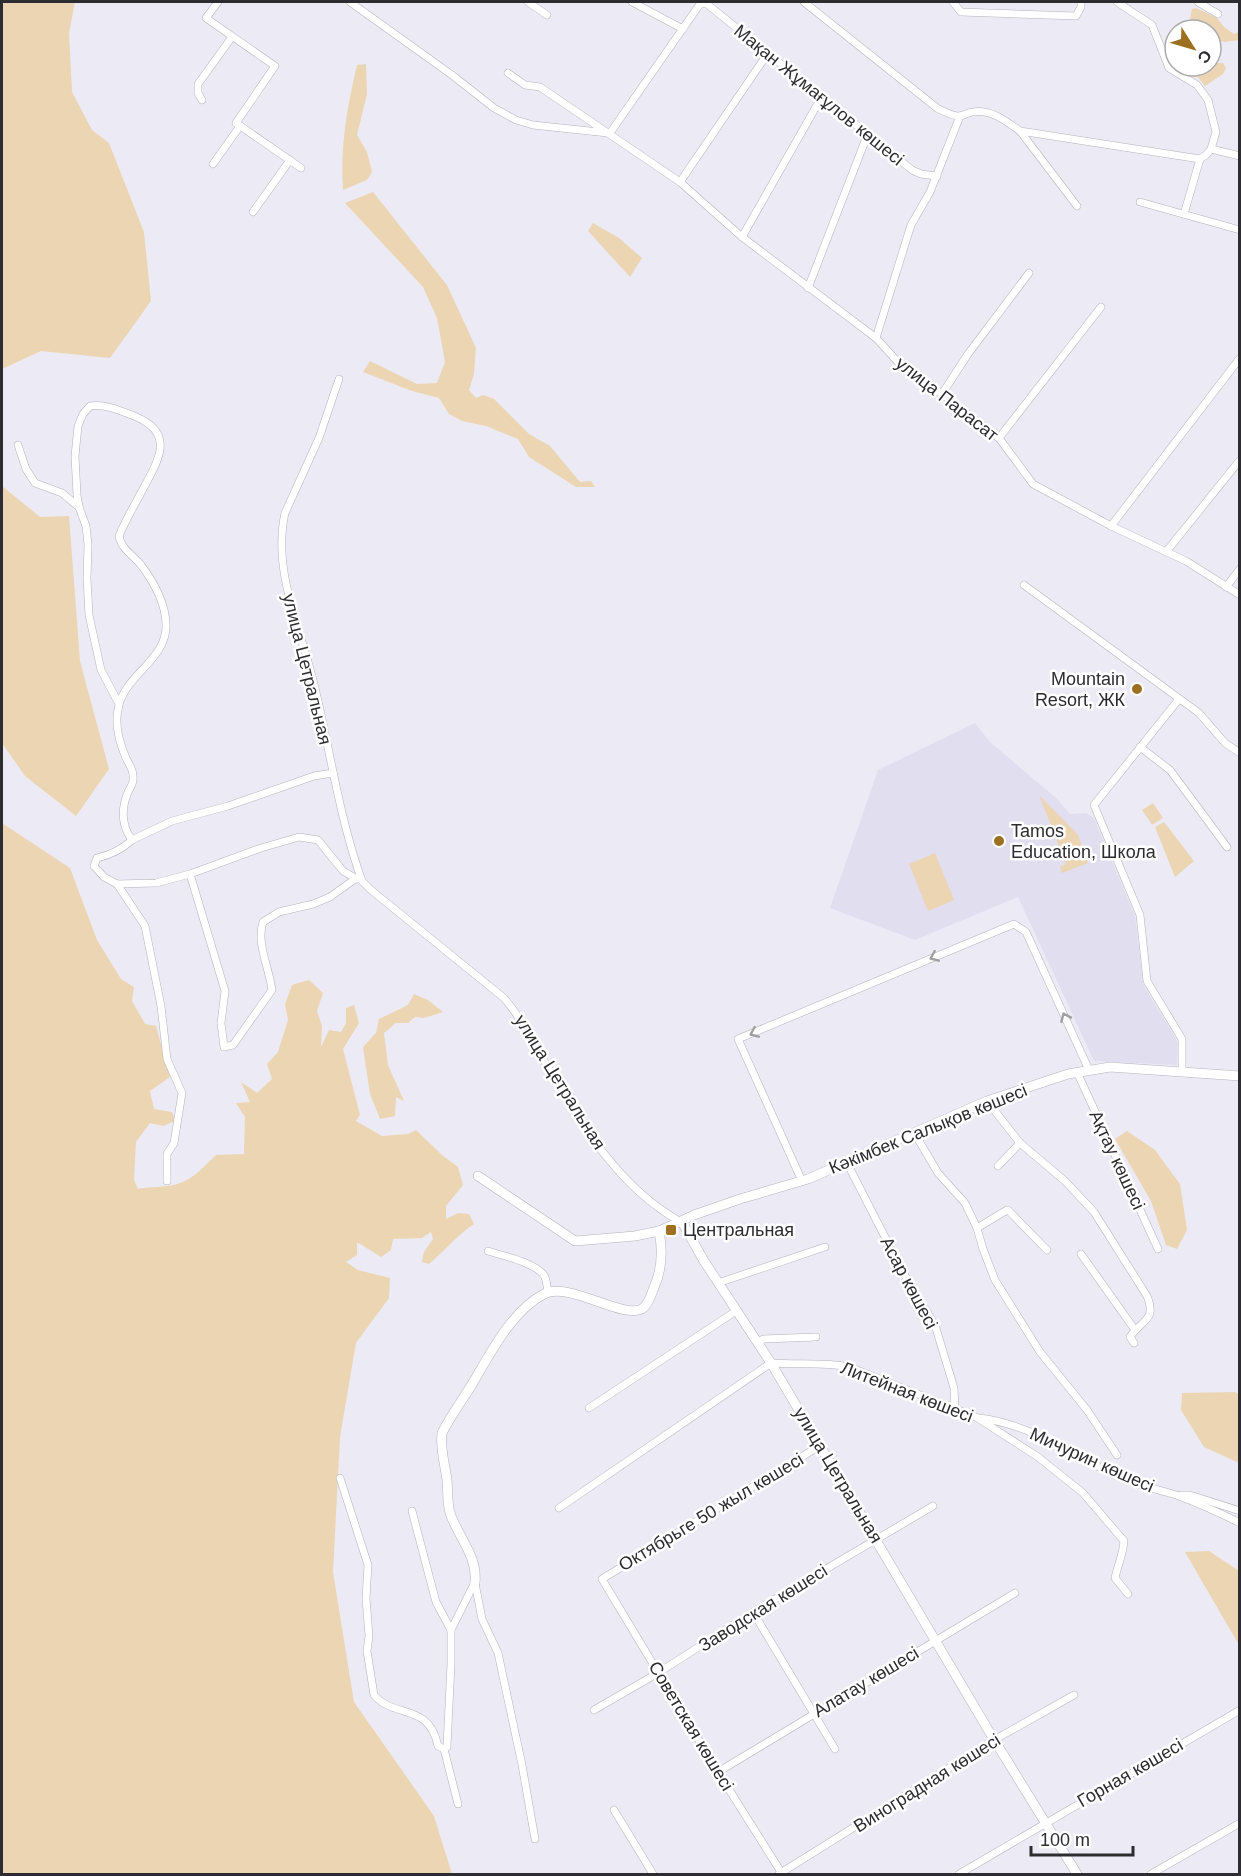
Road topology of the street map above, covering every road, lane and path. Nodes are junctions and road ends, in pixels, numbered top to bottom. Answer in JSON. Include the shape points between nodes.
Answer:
{"nodes":[{"id":1,"x":218,"y":2,"type":"edge"},
{"id":2,"x":350,"y":2,"type":"edge"},
{"id":3,"x":528,"y":2,"type":"edge"},
{"id":4,"x":632,"y":2,"type":"edge"},
{"id":5,"x":804,"y":2,"type":"edge"},
{"id":6,"x":953,"y":2,"type":"edge"},
{"id":7,"x":1081,"y":2,"type":"edge"},
{"id":8,"x":1117,"y":2,"type":"edge"},
{"id":9,"x":1198,"y":2,"type":"edge"},
{"id":10,"x":1218,"y":14,"type":"dead end"},
{"id":11,"x":547,"y":15,"type":"dead end"},
{"id":12,"x":683,"y":29,"type":"junction"},
{"id":13,"x":232,"y":37,"type":"junction"},
{"id":14,"x":768,"y":53,"type":"junction"},
{"id":15,"x":508,"y":74,"type":"dead end"},
{"id":16,"x":821,"y":98,"type":"junction"},
{"id":17,"x":202,"y":100,"type":"dead end"},
{"id":18,"x":960,"y":116,"type":"junction"},
{"id":19,"x":240,"y":126,"type":"junction"},
{"id":20,"x":1020,"y":131,"type":"junction"},
{"id":21,"x":610,"y":133,"type":"junction"},
{"id":22,"x":867,"y":136,"type":"junction"},
{"id":23,"x":1210,"y":149,"type":"junction"},
{"id":24,"x":1239,"y":156,"type":"edge"},
{"id":25,"x":1200,"y":159,"type":"junction"},
{"id":26,"x":290,"y":160,"type":"junction"},
{"id":27,"x":213,"y":164,"type":"dead end"},
{"id":28,"x":301,"y":168,"type":"dead end"},
{"id":29,"x":937,"y":176,"type":"junction"},
{"id":30,"x":680,"y":182,"type":"junction"},
{"id":31,"x":1140,"y":202,"type":"dead end"},
{"id":32,"x":1077,"y":206,"type":"dead end"},
{"id":33,"x":253,"y":212,"type":"dead end"},
{"id":34,"x":1184,"y":214,"type":"junction"},
{"id":35,"x":1239,"y":230,"type":"edge"},
{"id":36,"x":742,"y":237,"type":"junction"},
{"id":37,"x":1029,"y":273,"type":"dead end"},
{"id":38,"x":808,"y":288,"type":"junction"},
{"id":39,"x":1101,"y":307,"type":"dead end"},
{"id":40,"x":876,"y":338,"type":"junction"},
{"id":41,"x":1239,"y":358,"type":"edge"},
{"id":42,"x":339,"y":379,"type":"dead end"},
{"id":43,"x":942,"y":394,"type":"junction"},
{"id":44,"x":999,"y":438,"type":"junction"},
{"id":45,"x":18,"y":445,"type":"dead end"},
{"id":46,"x":1239,"y":460,"type":"edge"},
{"id":47,"x":79,"y":507,"type":"junction"},
{"id":48,"x":1111,"y":526,"type":"junction"},
{"id":49,"x":1166,"y":552,"type":"junction"},
{"id":50,"x":1239,"y":569,"type":"edge"},
{"id":51,"x":1024,"y":585,"type":"dead end"},
{"id":52,"x":1226,"y":587,"type":"junction"},
{"id":53,"x":1239,"y":595,"type":"edge"},
{"id":54,"x":1179,"y":699,"type":"junction"},
{"id":55,"x":119,"y":704,"type":"junction"},
{"id":56,"x":1140,"y":747,"type":"junction"},
{"id":57,"x":1239,"y":753,"type":"edge"},
{"id":58,"x":333,"y":774,"type":"junction"},
{"id":59,"x":132,"y":840,"type":"junction"},
{"id":60,"x":1227,"y":847,"type":"dead end"},
{"id":61,"x":190,"y":874,"type":"junction"},
{"id":62,"x":358,"y":880,"type":"junction"},
{"id":63,"x":117,"y":884,"type":"junction"},
{"id":64,"x":1089,"y":1070,"type":"junction"},
{"id":65,"x":1077,"y":1072,"type":"junction"},
{"id":66,"x":1182,"y":1072,"type":"junction"},
{"id":67,"x":1239,"y":1076,"type":"edge"},
{"id":68,"x":987,"y":1101,"type":"junction"},
{"id":69,"x":915,"y":1134,"type":"junction"},
{"id":70,"x":1020,"y":1143,"type":"junction"},
{"id":71,"x":846,"y":1161,"type":"junction"},
{"id":72,"x":998,"y":1166,"type":"dead end"},
{"id":73,"x":478,"y":1176,"type":"dead end"},
{"id":74,"x":167,"y":1181,"type":"dead end"},
{"id":75,"x":802,"y":1181,"type":"junction"},
{"id":76,"x":682,"y":1222,"type":"junction"},
{"id":77,"x":977,"y":1228,"type":"junction"},
{"id":78,"x":658,"y":1232,"type":"junction"},
{"id":79,"x":825,"y":1247,"type":"dead end"},
{"id":80,"x":1158,"y":1249,"type":"dead end"},
{"id":81,"x":1047,"y":1250,"type":"dead end"},
{"id":82,"x":488,"y":1251,"type":"dead end"},
{"id":83,"x":1081,"y":1254,"type":"dead end"},
{"id":84,"x":718,"y":1283,"type":"junction"},
{"id":85,"x":548,"y":1292,"type":"junction"},
{"id":86,"x":736,"y":1311,"type":"junction"},
{"id":87,"x":1135,"y":1330,"type":"junction"},
{"id":88,"x":816,"y":1337,"type":"dead end"},
{"id":89,"x":758,"y":1343,"type":"junction"},
{"id":90,"x":1134,"y":1343,"type":"dead end"},
{"id":91,"x":771,"y":1363,"type":"junction"},
{"id":92,"x":589,"y":1407,"type":"dead end"},
{"id":93,"x":955,"y":1410,"type":"junction"},
{"id":94,"x":976,"y":1417,"type":"junction"},
{"id":95,"x":821,"y":1445,"type":"junction"},
{"id":96,"x":1117,"y":1455,"type":"dead end"},
{"id":97,"x":340,"y":1478,"type":"dead end"},
{"id":98,"x":1173,"y":1494,"type":"junction"},
{"id":99,"x":933,"y":1506,"type":"dead end"},
{"id":100,"x":559,"y":1508,"type":"dead end"},
{"id":101,"x":412,"y":1511,"type":"dead end"},
{"id":102,"x":1239,"y":1511,"type":"edge"},
{"id":103,"x":1239,"y":1522,"type":"edge"},
{"id":104,"x":876,"y":1539,"type":"junction"},
{"id":105,"x":602,"y":1579,"type":"joint"},
{"id":106,"x":475,"y":1583,"type":"junction"},
{"id":107,"x":1014,"y":1593,"type":"dead end"},
{"id":108,"x":1128,"y":1594,"type":"dead end"},
{"id":109,"x":753,"y":1612,"type":"junction"},
{"id":110,"x":451,"y":1630,"type":"junction"},
{"id":111,"x":935,"y":1641,"type":"junction"},
{"id":112,"x":658,"y":1673,"type":"junction"},
{"id":113,"x":1074,"y":1695,"type":"dead end"},
{"id":114,"x":594,"y":1710,"type":"dead end"},
{"id":115,"x":1239,"y":1710,"type":"edge"},
{"id":116,"x":814,"y":1713,"type":"junction"},
{"id":117,"x":994,"y":1740,"type":"junction"},
{"id":118,"x":444,"y":1749,"type":"junction"},
{"id":119,"x":835,"y":1749,"type":"dead end"},
{"id":120,"x":718,"y":1772,"type":"junction"},
{"id":121,"x":458,"y":1804,"type":"dead end"},
{"id":122,"x":614,"y":1810,"type":"dead end"},
{"id":123,"x":1045,"y":1822,"type":"junction"},
{"id":124,"x":1239,"y":1823,"type":"edge"},
{"id":125,"x":535,"y":1839,"type":"dead end"},
{"id":126,"x":780,"y":1873,"type":"edge"},
{"id":127,"x":652,"y":1875,"type":"edge"},
{"id":128,"x":959,"y":1875,"type":"edge"},
{"id":129,"x":1077,"y":1875,"type":"edge"},
{"id":130,"x":1151,"y":1875,"type":"edge"}],
"edges":[{"from":1,"to":13,"type":"street","via":[[206,18]]},
{"from":2,"to":21,"type":"street","via":[[485,102],[516,120]]},
{"from":3,"to":11,"type":"street"},
{"from":4,"to":12,"type":"street"},
{"from":5,"to":18,"type":"street","via":[[937,108]]},
{"from":6,"to":7,"type":"street","via":[[961,12],[1076,16]]},
{"from":8,"to":23,"type":"street","via":[[1152,25],[1169,68],[1197,85],[1208,100],[1216,132]]},
{"from":9,"to":10,"type":"street"},
{"from":12,"to":14,"type":"street","name":"Мақан Жұмағұлов көшесі","via":[[700,4],[707,4]]},
{"from":12,"to":21,"type":"street"},
{"from":13,"to":17,"type":"street","via":[[198,84]]},
{"from":13,"to":19,"type":"street","via":[[275,66],[237,119]]},
{"from":14,"to":16,"type":"street","name":"Мақан Жұмағұлов көшесі"},
{"from":14,"to":30,"type":"street"},
{"from":15,"to":21,"type":"street","name":"улица Парасат","via":[[525,86],[540,87]]},
{"from":16,"to":22,"type":"street","name":"Мақан Жұмағұлов көшесі"},
{"from":16,"to":36,"type":"street"},
{"from":18,"to":20,"type":"street","via":[[986,112]]},
{"from":18,"to":29,"type":"street"},
{"from":19,"to":26,"type":"street"},
{"from":19,"to":27,"type":"street"},
{"from":20,"to":25,"type":"street"},
{"from":20,"to":32,"type":"street"},
{"from":21,"to":30,"type":"street","name":"улица Парасат"},
{"from":22,"to":29,"type":"street","name":"Мақан Жұмағұлов көшесі","via":[[912,170]]},
{"from":22,"to":38,"type":"street"},
{"from":23,"to":24,"type":"street"},
{"from":23,"to":25,"type":"street"},
{"from":25,"to":34,"type":"street"},
{"from":26,"to":28,"type":"street"},
{"from":26,"to":33,"type":"street"},
{"from":29,"to":40,"type":"street","via":[[911,225]]},
{"from":30,"to":36,"type":"street","name":"улица Парасат"},
{"from":31,"to":34,"type":"street"},
{"from":34,"to":35,"type":"street"},
{"from":36,"to":38,"type":"street","name":"улица Парасат"},
{"from":37,"to":43,"type":"street"},
{"from":38,"to":40,"type":"street","name":"улица Парасат"},
{"from":39,"to":44,"type":"street"},
{"from":40,"to":43,"type":"street","name":"улица Парасат","via":[[908,372]]},
{"from":41,"to":48,"type":"street"},
{"from":42,"to":58,"type":"street","name":"улица Цетральная","via":[[319,438],[285,513],[282,534],[285,579],[314,682]]},
{"from":43,"to":44,"type":"street","name":"улица Парасат"},
{"from":44,"to":48,"type":"street","name":"улица Парасат","via":[[1033,484]]},
{"from":45,"to":47,"type":"street","via":[[26,469],[36,483],[62,493]]},
{"from":46,"to":49,"type":"street"},
{"from":47,"to":55,"type":"street","via":[[86,526],[92,626],[101,670]]},
{"from":47,"to":55,"type":"street","via":[[76,442],[78,426],[90,406],[111,407],[153,426],[159,437],[158,461],[118,536],[160,597],[165,611],[165,635],[159,650],[124,692]]},
{"from":48,"to":49,"type":"street","name":"улица Парасат"},
{"from":49,"to":52,"type":"street","name":"улица Парасат"},
{"from":50,"to":52,"type":"street"},
{"from":51,"to":54,"type":"street"},
{"from":52,"to":53,"type":"street","name":"улица Парасат"},
{"from":54,"to":56,"type":"street"},
{"from":54,"to":57,"type":"street"},
{"from":55,"to":59,"type":"street","via":[[120,742],[133,771],[134,782],[123,810],[126,832]]},
{"from":56,"to":60,"type":"street","via":[[1170,770]]},
{"from":56,"to":66,"type":"street","via":[[1094,805],[1140,915],[1147,981],[1182,1039]]},
{"from":58,"to":59,"type":"street","via":[[314,776],[172,821]]},
{"from":58,"to":62,"type":"street","name":"улица Цетральная"},
{"from":59,"to":63,"type":"street","via":[[108,856],[97,858],[94,866]]},
{"from":61,"to":62,"type":"street","via":[[299,837],[318,840],[343,871]]},
{"from":61,"to":62,"type":"street","via":[[225,991],[221,1023],[224,1047],[233,1046],[272,990],[259,934],[263,922],[279,912],[330,897]]},
{"from":61,"to":63,"type":"street","via":[[156,883]]},
{"from":62,"to":76,"type":"street","name":"улица Цетральная","via":[[504,998],[569,1103],[621,1176],[653,1204]]},
{"from":63,"to":74,"type":"street","via":[[145,926],[167,1059],[182,1094],[174,1143],[167,1154]]},
{"from":64,"to":65,"type":"street","name":"Кәкімбек Салықов көшесі"},
{"from":64,"to":66,"type":"street","name":"Кәкімбек Салықов көшесі","via":[[1110,1067]]},
{"from":64,"to":75,"type":"street","one_way":true,"via":[[1026,932],[1014,924],[738,1039]]},
{"from":65,"to":68,"type":"street","name":"Кәкімбек Салықов көшесі"},
{"from":65,"to":80,"type":"street","name":"Ақтау көшесі"},
{"from":66,"to":67,"type":"street","name":"Кәкімбек Салықов көшесі"},
{"from":68,"to":69,"type":"street","name":"Кәкімбек Салықов көшесі"},
{"from":68,"to":70,"type":"street"},
{"from":69,"to":71,"type":"street","name":"Кәкімбек Салықов көшесі"},
{"from":69,"to":77,"type":"street","via":[[938,1173],[965,1203]]},
{"from":70,"to":72,"type":"street"},
{"from":70,"to":87,"type":"street","via":[[1094,1212],[1146,1296],[1151,1306],[1150,1317]]},
{"from":71,"to":75,"type":"street","name":"Кәкімбек Салықов көшесі"},
{"from":71,"to":93,"type":"street","name":"Асар көшесі","via":[[935,1325],[954,1388]]},
{"from":73,"to":78,"type":"street","name":"Кәкімбек Салықов көшесі","via":[[570,1239],[588,1241]]},
{"from":75,"to":76,"type":"street","name":"Кәкімбек Салықов көшесі"},
{"from":76,"to":78,"type":"street","name":"Кәкімбек Салықов көшесі"},
{"from":76,"to":84,"type":"street","name":"улица Цетральная"},
{"from":77,"to":81,"type":"street","via":[[1010,1211]]},
{"from":77,"to":96,"type":"street","via":[[995,1280],[1040,1352]]},
{"from":78,"to":85,"type":"street","via":[[660,1276],[642,1309],[629,1311],[569,1293]]},
{"from":79,"to":84,"type":"street"},
{"from":82,"to":85,"type":"street","via":[[539,1270],[546,1279]]},
{"from":83,"to":87,"type":"street"},
{"from":84,"to":86,"type":"street","name":"улица Цетральная"},
{"from":85,"to":106,"type":"street","via":[[505,1331],[442,1433],[447,1498],[458,1532],[471,1555]]},
{"from":86,"to":89,"type":"street","name":"улица Цетральная"},
{"from":86,"to":92,"type":"street"},
{"from":87,"to":90,"type":"street","via":[[1131,1337]]},
{"from":88,"to":89,"type":"street","via":[[763,1339]]},
{"from":89,"to":91,"type":"street","name":"улица Цетральная"},
{"from":91,"to":93,"type":"street","name":"Литейная көшесі","via":[[849,1367]]},
{"from":91,"to":95,"type":"street","name":"улица Цетральная"},
{"from":91,"to":100,"type":"street"},
{"from":93,"to":94,"type":"street","name":"Литейная көшесі"},
{"from":94,"to":98,"type":"street","name":"Мичурин көшесі","via":[[1041,1436],[1118,1476],[1148,1489]]},
{"from":94,"to":108,"type":"street","name":"Литейная көшесі","via":[[1083,1492],[1124,1541],[1115,1578]]},
{"from":95,"to":104,"type":"street","name":"улица Цетральная"},
{"from":95,"to":105,"type":"street","name":"Октябрьге 50 жыл көшесі"},
{"from":97,"to":118,"type":"street","via":[[368,1565],[367,1651],[374,1695],[387,1705],[421,1718],[438,1746]]},
{"from":98,"to":102,"type":"street","via":[[1190,1495]]},
{"from":98,"to":103,"type":"street","name":"Мичурин көшесі"},
{"from":99,"to":104,"type":"street","name":"Заводская көшесі"},
{"from":101,"to":110,"type":"street","via":[[436,1602]]},
{"from":104,"to":109,"type":"street","name":"Заводская көшесі"},
{"from":104,"to":111,"type":"street","name":"улица Цетральная"},
{"from":105,"to":112,"type":"street","name":"Советская көшесі"},
{"from":106,"to":110,"type":"street"},
{"from":106,"to":125,"type":"street","via":[[482,1619],[498,1653]]},
{"from":107,"to":111,"type":"street","name":"Алатау көшесі"},
{"from":109,"to":112,"type":"street","name":"Заводская көшесі"},
{"from":109,"to":116,"type":"street"},
{"from":110,"to":118,"type":"street"},
{"from":111,"to":116,"type":"street","name":"Алатау көшесі"},
{"from":111,"to":117,"type":"street","name":"улица Цетральная"},
{"from":112,"to":114,"type":"street","name":"Заводская көшесі"},
{"from":112,"to":120,"type":"street","name":"Советская көшесі"},
{"from":113,"to":117,"type":"street","name":"Виноградная көшесі"},
{"from":115,"to":123,"type":"street","name":"Горная көшесі"},
{"from":116,"to":119,"type":"street"},
{"from":116,"to":120,"type":"street","name":"Алатау көшесі"},
{"from":117,"to":123,"type":"street","name":"улица Цетральная"},
{"from":117,"to":126,"type":"street","name":"Виноградная көшесі"},
{"from":118,"to":121,"type":"street"},
{"from":120,"to":126,"type":"street","name":"Советская көшесі"},
{"from":122,"to":127,"type":"street"},
{"from":123,"to":128,"type":"street","name":"Горная көшесі"},
{"from":123,"to":129,"type":"street","name":"улица Цетральная"},
{"from":124,"to":130,"type":"street"}]}
